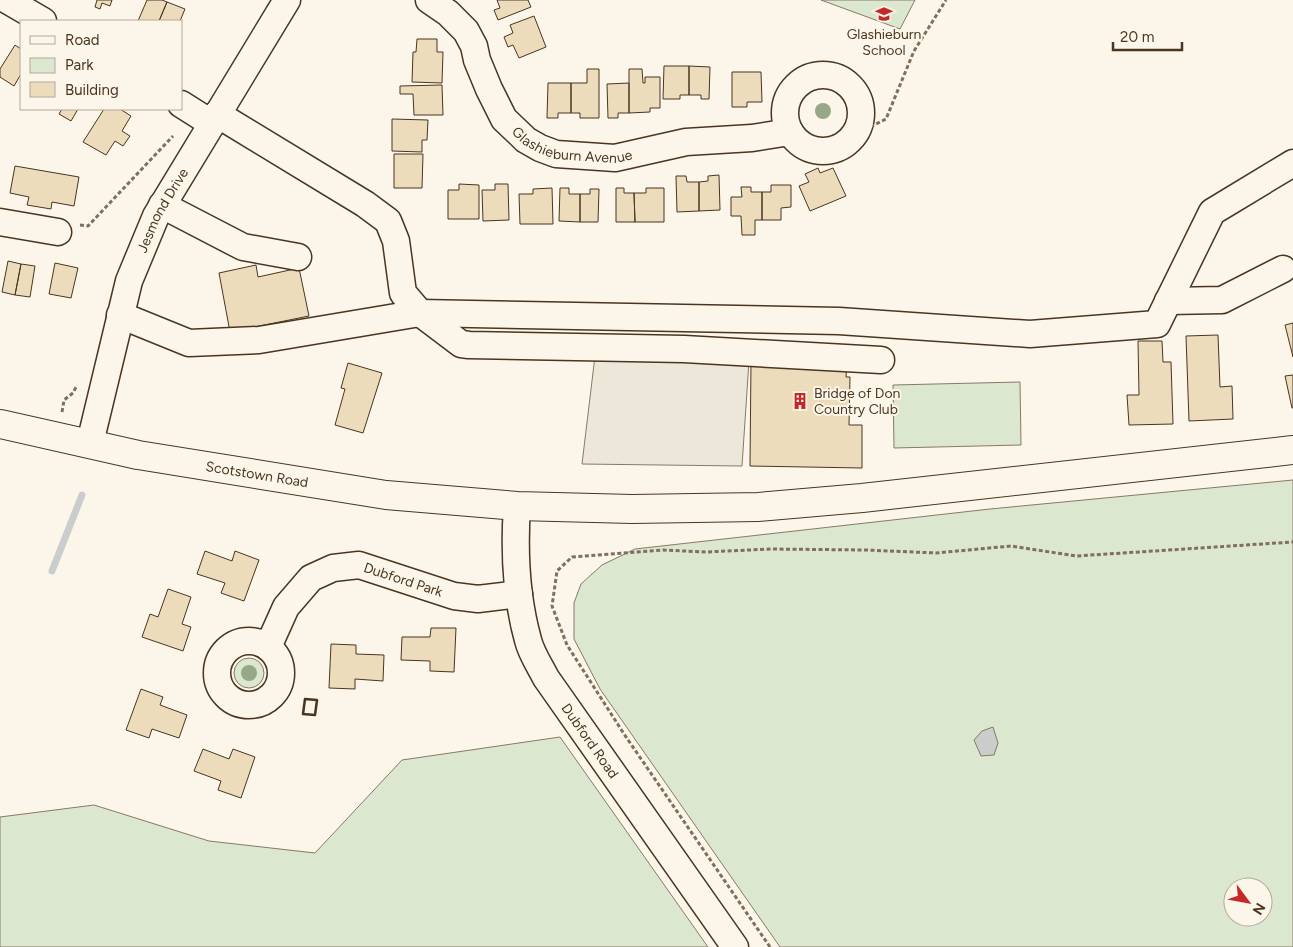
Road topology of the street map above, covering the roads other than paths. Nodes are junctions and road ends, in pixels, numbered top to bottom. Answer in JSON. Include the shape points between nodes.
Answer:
{"nodes":[{"id":1,"x":7,"y":0,"type":"edge"},
{"id":2,"x":287,"y":0,"type":"edge"},
{"id":3,"x":429,"y":0,"type":"edge"},
{"id":4,"x":41,"y":20,"type":"edge"},
{"id":5,"x":182,"y":104,"type":"edge"},
{"id":6,"x":214,"y":118,"type":"junction"},
{"id":7,"x":790,"y":132,"type":"junction"},
{"id":8,"x":1293,"y":163,"type":"edge"},
{"id":9,"x":162,"y":205,"type":"junction"},
{"id":10,"x":0,"y":222,"type":"edge"},
{"id":11,"x":58,"y":232,"type":"road end"},
{"id":12,"x":298,"y":258,"type":"dead end"},
{"id":13,"x":1283,"y":269,"type":"dead end"},
{"id":14,"x":1168,"y":301,"type":"junction"},
{"id":15,"x":420,"y":313,"type":"junction"},
{"id":16,"x":120,"y":315,"type":"junction"},
{"id":17,"x":882,"y":360,"type":"dead end"},
{"id":18,"x":0,"y":424,"type":"edge"},
{"id":19,"x":90,"y":443,"type":"junction"},
{"id":20,"x":1293,"y":450,"type":"edge"},
{"id":21,"x":517,"y":506,"type":"junction"},
{"id":22,"x":519,"y":594,"type":"junction"},
{"id":23,"x":268,"y":647,"type":"dead end"},
{"id":24,"x":735,"y":947,"type":"edge"}],
"edges":[{"from":1,"to":4,"type":"street"},
{"from":2,"to":6,"type":"street","name":"Jesmond Drive"},
{"from":3,"to":7,"type":"street","name":"Glashieburn Avenue","via":[[466,31],[504,119],[526,140],[556,154],[615,158],[686,142]]},
{"from":5,"to":6,"type":"street"},
{"from":6,"to":9,"type":"street","name":"Jesmond Drive"},
{"from":6,"to":15,"type":"street","via":[[365,204],[388,221],[396,241],[403,293]]},
{"from":7,"to":7,"type":"street","via":[[785,120],[785,106],[799,83],[824,75],[837,78],[856,95],[860,122],[846,143],[822,151],[798,142]]},
{"from":8,"to":14,"type":"street","via":[[1212,212]]},
{"from":9,"to":12,"type":"street","via":[[243,247]]},
{"from":9,"to":16,"type":"street","name":"Jesmond Drive","via":[[129,281]]},
{"from":10,"to":11,"type":"street"},
{"from":13,"to":14,"type":"street","via":[[1222,300]]},
{"from":14,"to":15,"type":"street","via":[[1157,324],[1030,334],[839,321]]},
{"from":15,"to":16,"type":"street","via":[[259,340],[189,343]]},
{"from":15,"to":17,"type":"street","via":[[454,340],[469,345],[684,348]]},
{"from":16,"to":19,"type":"street","name":"Jesmond Drive"},
{"from":18,"to":19,"type":"main road","name":"Scotstown Road"},
{"from":19,"to":21,"type":"main road","name":"Scotstown Road","via":[[138,455],[386,495]]},
{"from":20,"to":21,"type":"main road","name":"Scotstown Road","via":[[758,507]]},
{"from":21,"to":22,"type":"street","name":"Dubford Road","via":[[515,536]]},
{"from":22,"to":23,"type":"street","name":"Dubford Park","via":[[478,599],[454,596],[359,565],[333,568],[311,578],[286,607]]},
{"from":22,"to":24,"type":"street","name":"Dubford Road","via":[[528,641],[546,678]]}]}
